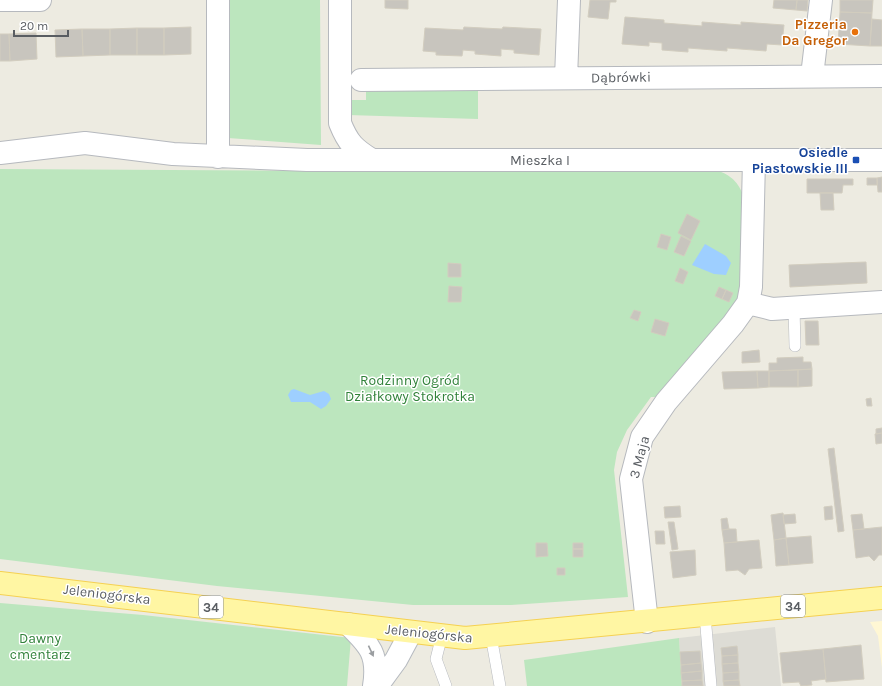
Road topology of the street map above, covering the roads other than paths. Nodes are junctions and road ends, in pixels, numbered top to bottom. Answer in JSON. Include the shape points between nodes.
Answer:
{"nodes":[{"id":1,"x":0,"y":0,"type":"edge"},
{"id":2,"x":40,"y":0,"type":"edge"},
{"id":3,"x":218,"y":0,"type":"edge"},
{"id":4,"x":340,"y":0,"type":"edge"},
{"id":5,"x":569,"y":0,"type":"edge"},
{"id":6,"x":821,"y":0,"type":"edge"},
{"id":7,"x":812,"y":76,"type":"junction"},
{"id":8,"x":882,"y":76,"type":"edge"},
{"id":9,"x":566,"y":78,"type":"junction"},
{"id":10,"x":361,"y":80,"type":"dead end"},
{"id":11,"x":0,"y":153,"type":"edge"},
{"id":12,"x":218,"y":157,"type":"junction"},
{"id":13,"x":372,"y":160,"type":"junction"},
{"id":14,"x":754,"y":160,"type":"junction"},
{"id":15,"x":882,"y":160,"type":"edge"},
{"id":16,"x":882,"y":302,"type":"edge"},
{"id":17,"x":748,"y":303,"type":"junction"},
{"id":18,"x":794,"y":308,"type":"junction"},
{"id":19,"x":795,"y":346,"type":"dead end"},
{"id":20,"x":0,"y":582,"type":"edge"},
{"id":21,"x":882,"y":598,"type":"edge"},
{"id":22,"x":705,"y":616,"type":"junction"},
{"id":23,"x":647,"y":622,"type":"junction"},
{"id":24,"x":348,"y":624,"type":"junction"},
{"id":25,"x":411,"y":632,"type":"junction"},
{"id":26,"x":442,"y":635,"type":"junction"},
{"id":27,"x":491,"y":636,"type":"junction"},
{"id":28,"x":376,"y":686,"type":"edge"},
{"id":29,"x":446,"y":686,"type":"edge"},
{"id":30,"x":500,"y":686,"type":"edge"},
{"id":31,"x":711,"y":686,"type":"edge"}],
"edges":[{"from":1,"to":2,"type":"street"},
{"from":3,"to":12,"type":"street"},
{"from":4,"to":13,"type":"street","via":[[340,123],[347,140],[357,151]]},
{"from":5,"to":9,"type":"street"},
{"from":6,"to":7,"type":"street"},
{"from":7,"to":8,"type":"street","name":"Dąbrówki"},
{"from":7,"to":9,"type":"street","name":"Dąbrówki"},
{"from":9,"to":10,"type":"street","name":"Dąbrówki"},
{"from":11,"to":12,"type":"street","name":"Mieszka I","via":[[85,143]]},
{"from":12,"to":13,"type":"street","name":"Mieszka I"},
{"from":13,"to":14,"type":"street","name":"Mieszka I"},
{"from":14,"to":15,"type":"street","name":"Mieszka I"},
{"from":14,"to":17,"type":"street","name":"3 Maja","via":[[751,287]]},
{"from":16,"to":18,"type":"street"},
{"from":17,"to":18,"type":"street","via":[[772,309]]},
{"from":17,"to":23,"type":"street","name":"3 Maja","via":[[666,402],[642,437],[631,480]]},
{"from":18,"to":19,"type":"lane"},
{"from":20,"to":24,"type":"main road","name":"Jeleniogórska","number":"34"},
{"from":21,"to":22,"type":"main road","name":"Jeleniogórska","number":"34"},
{"from":22,"to":23,"type":"main road","name":"Jeleniogórska","number":"34"},
{"from":22,"to":31,"type":"lane"},
{"from":23,"to":27,"type":"main road","name":"Jeleniogórska","number":"34"},
{"from":24,"to":25,"type":"main road","name":"Jeleniogórska","number":"34"},
{"from":24,"to":28,"type":"street","one_way":true,"via":[[371,650],[377,668]]},
{"from":25,"to":26,"type":"main road","name":"Jeleniogórska","number":"34"},
{"from":25,"to":28,"type":"street","via":[[396,660]]},
{"from":26,"to":27,"type":"main road","name":"Jeleniogórska","number":"34","via":[[465,638]]},
{"from":26,"to":29,"type":"lane","via":[[436,659]]},
{"from":27,"to":30,"type":"lane"}]}
